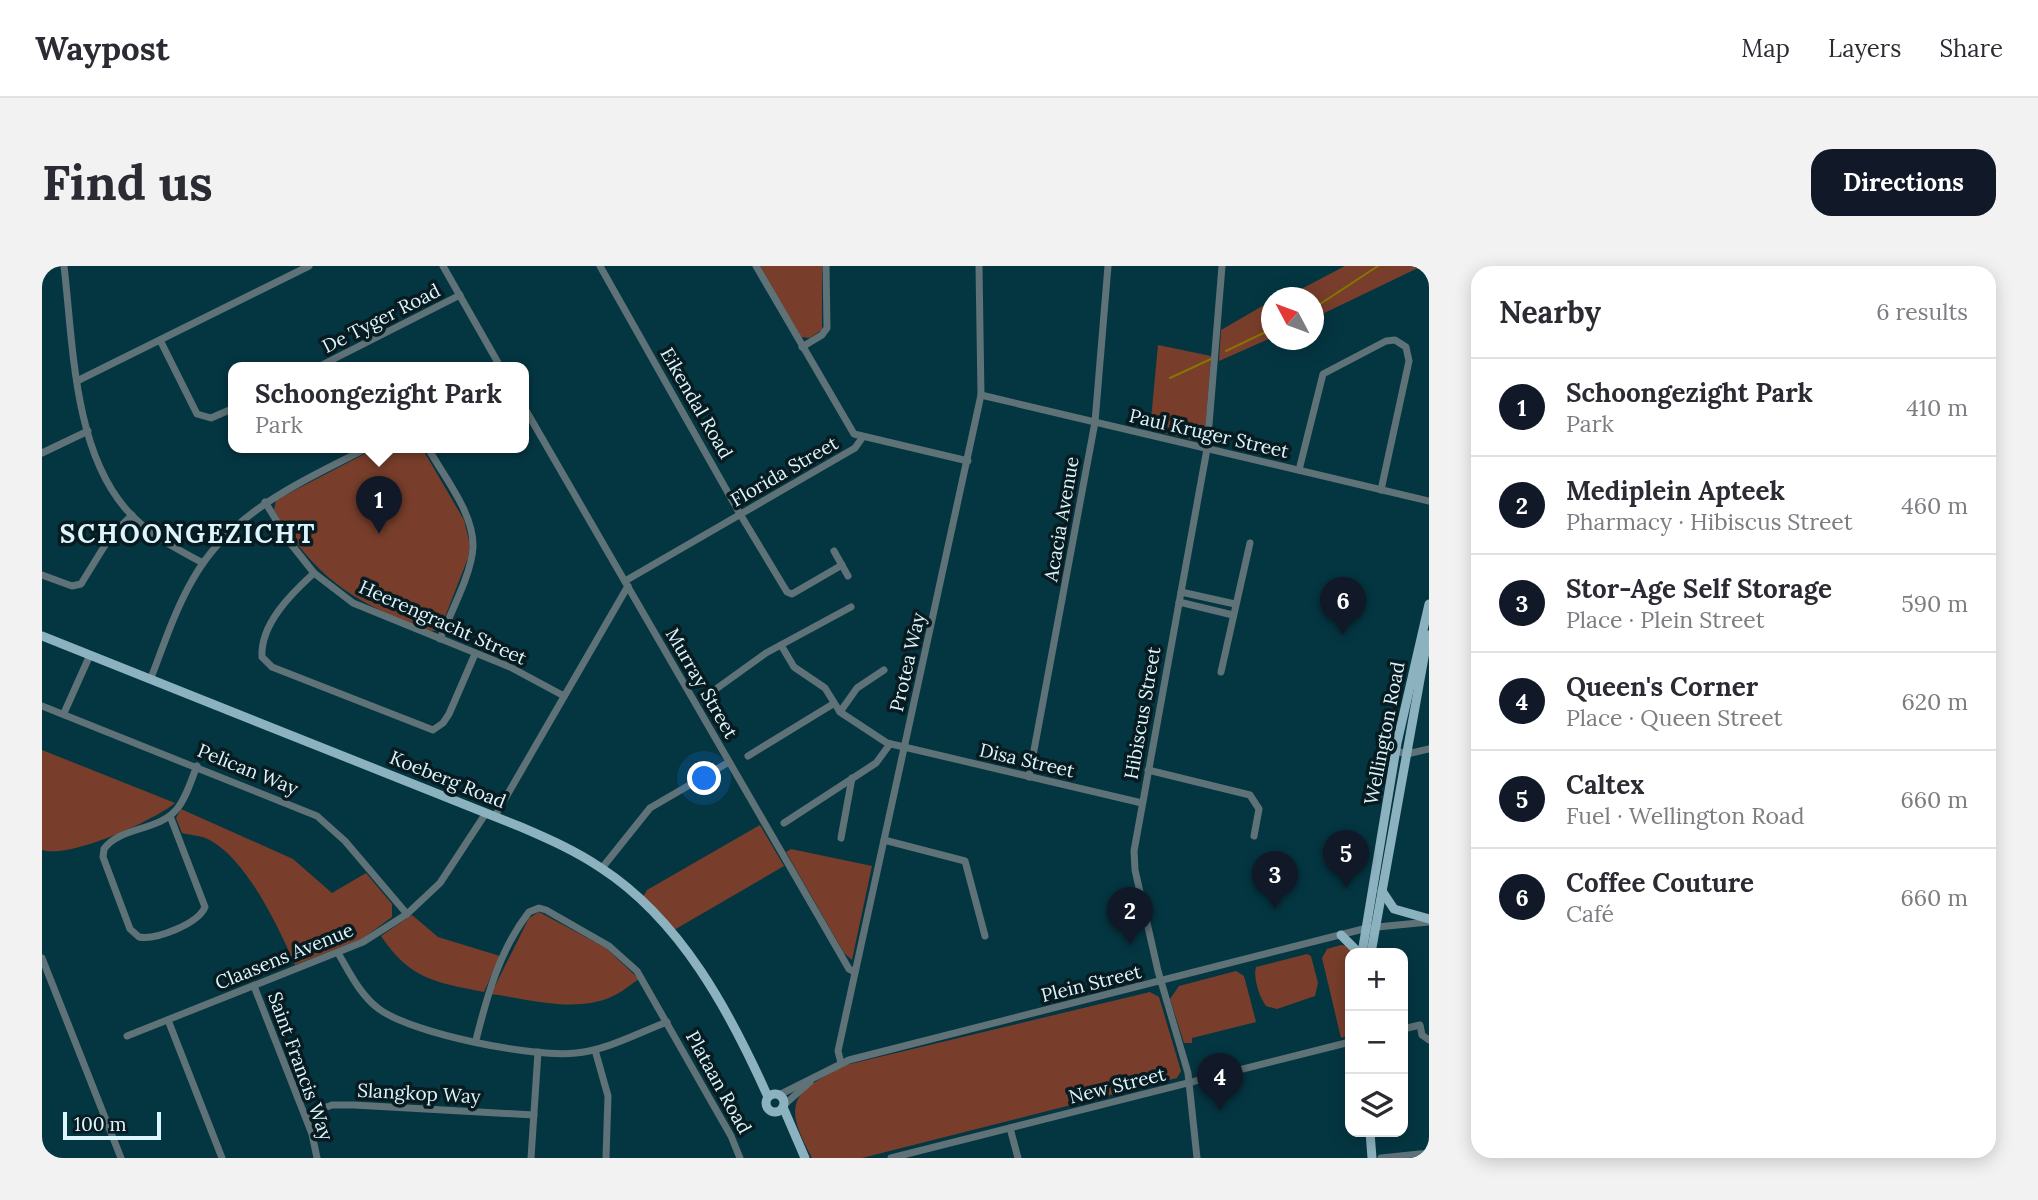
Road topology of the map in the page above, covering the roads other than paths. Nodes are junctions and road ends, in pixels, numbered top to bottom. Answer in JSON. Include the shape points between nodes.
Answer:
{"nodes":[{"id":1,"x":64,"y":266,"type":"edge"},
{"id":2,"x":309,"y":266,"type":"edge"},
{"id":3,"x":443,"y":266,"type":"edge"},
{"id":4,"x":600,"y":266,"type":"edge"},
{"id":5,"x":756,"y":266,"type":"edge"},
{"id":6,"x":826,"y":266,"type":"edge"},
{"id":7,"x":979,"y":266,"type":"edge"},
{"id":8,"x":1108,"y":266,"type":"edge"},
{"id":9,"x":1222,"y":266,"type":"edge"},
{"id":10,"x":460,"y":295,"type":"junction"},
{"id":11,"x":160,"y":340,"type":"junction"},
{"id":12,"x":803,"y":347,"type":"junction"},
{"id":13,"x":328,"y":362,"type":"edge"},
{"id":14,"x":498,"y":362,"type":"edge"},
{"id":15,"x":78,"y":381,"type":"junction"},
{"id":16,"x":981,"y":395,"type":"junction"},
{"id":17,"x":228,"y":411,"type":"edge"},
{"id":18,"x":529,"y":416,"type":"edge"},
{"id":19,"x":1095,"y":422,"type":"junction"},
{"id":20,"x":88,"y":430,"type":"junction"},
{"id":21,"x":862,"y":438,"type":"junction"},
{"id":22,"x":1207,"y":449,"type":"junction"},
{"id":23,"x":42,"y":453,"type":"edge"},
{"id":24,"x":346,"y":453,"type":"edge"},
{"id":25,"x":358,"y":453,"type":"edge"},
{"id":26,"x":431,"y":453,"type":"edge"},
{"id":27,"x":348,"y":458,"type":"junction"},
{"id":28,"x":968,"y":461,"type":"junction"},
{"id":29,"x":1299,"y":470,"type":"junction"},
{"id":30,"x":1381,"y":490,"type":"junction"},
{"id":31,"x":1429,"y":501,"type":"edge"},
{"id":32,"x":265,"y":502,"type":"junction"},
{"id":33,"x":740,"y":514,"type":"junction"},
{"id":34,"x":132,"y":515,"type":"junction"},
{"id":35,"x":1250,"y":543,"type":"dead end"},
{"id":36,"x":834,"y":551,"type":"dead end"},
{"id":37,"x":203,"y":563,"type":"junction"},
{"id":38,"x":842,"y":565,"type":"junction"},
{"id":39,"x":314,"y":573,"type":"junction"},
{"id":40,"x":42,"y":575,"type":"edge"},
{"id":41,"x":848,"y":576,"type":"dead end"},
{"id":42,"x":627,"y":584,"type":"junction"},
{"id":43,"x":1181,"y":592,"type":"junction"},
{"id":44,"x":1179,"y":602,"type":"junction"},
{"id":45,"x":1236,"y":604,"type":"junction"},
{"id":46,"x":1429,"y":604,"type":"edge"},
{"id":47,"x":851,"y":607,"type":"dead end"},
{"id":48,"x":1233,"y":615,"type":"junction"},
{"id":49,"x":1429,"y":626,"type":"edge"},
{"id":50,"x":42,"y":636,"type":"edge"},
{"id":51,"x":440,"y":639,"type":"junction"},
{"id":52,"x":781,"y":645,"type":"junction"},
{"id":53,"x":475,"y":654,"type":"junction"},
{"id":54,"x":90,"y":655,"type":"junction"},
{"id":55,"x":884,"y":670,"type":"dead end"},
{"id":56,"x":1221,"y":672,"type":"dead end"},
{"id":57,"x":151,"y":678,"type":"junction"},
{"id":58,"x":709,"y":694,"type":"dead end"},
{"id":59,"x":564,"y":696,"type":"junction"},
{"id":60,"x":832,"y":704,"type":"junction"},
{"id":61,"x":42,"y":706,"type":"edge"},
{"id":62,"x":840,"y":712,"type":"junction"},
{"id":63,"x":64,"y":713,"type":"junction"},
{"id":64,"x":890,"y":744,"type":"junction"},
{"id":65,"x":904,"y":747,"type":"junction"},
{"id":66,"x":1397,"y":747,"type":"junction"},
{"id":67,"x":1429,"y":749,"type":"edge"},
{"id":68,"x":1410,"y":750,"type":"junction"},
{"id":69,"x":748,"y":756,"type":"dead end"},
{"id":70,"x":729,"y":762,"type":"junction"},
{"id":71,"x":197,"y":766,"type":"junction"},
{"id":72,"x":1148,"y":771,"type":"junction"},
{"id":73,"x":1029,"y":777,"type":"junction"},
{"id":74,"x":852,"y":778,"type":"junction"},
{"id":75,"x":1142,"y":803,"type":"junction"},
{"id":76,"x":490,"y":814,"type":"junction"},
{"id":77,"x":170,"y":816,"type":"junction"},
{"id":78,"x":784,"y":823,"type":"dead end"},
{"id":79,"x":1254,"y":836,"type":"dead end"},
{"id":80,"x":841,"y":838,"type":"dead end"},
{"id":81,"x":884,"y":839,"type":"junction"},
{"id":82,"x":602,"y":868,"type":"junction"},
{"id":83,"x":1382,"y":891,"type":"junction"},
{"id":84,"x":407,"y":914,"type":"junction"},
{"id":85,"x":1429,"y":920,"type":"edge"},
{"id":86,"x":1372,"y":928,"type":"junction"},
{"id":87,"x":1341,"y":935,"type":"junction"},
{"id":88,"x":985,"y":936,"type":"dead end"},
{"id":89,"x":1355,"y":948,"type":"edge"},
{"id":90,"x":1363,"y":948,"type":"edge"},
{"id":91,"x":1371,"y":948,"type":"edge"},
{"id":92,"x":338,"y":953,"type":"junction"},
{"id":93,"x":42,"y":958,"type":"edge"},
{"id":94,"x":855,"y":972,"type":"junction"},
{"id":95,"x":1161,"y":982,"type":"junction"},
{"id":96,"x":254,"y":986,"type":"junction"},
{"id":97,"x":168,"y":1020,"type":"junction"},
{"id":98,"x":667,"y":1022,"type":"junction"},
{"id":99,"x":1408,"y":1028,"type":"edge"},
{"id":100,"x":127,"y":1036,"type":"dead end"},
{"id":101,"x":476,"y":1040,"type":"junction"},
{"id":102,"x":1429,"y":1040,"type":"edge"},
{"id":103,"x":1345,"y":1043,"type":"edge"},
{"id":104,"x":595,"y":1050,"type":"junction"},
{"id":105,"x":538,"y":1052,"type":"junction"},
{"id":106,"x":841,"y":1063,"type":"junction"},
{"id":107,"x":824,"y":1070,"type":"junction"},
{"id":108,"x":1190,"y":1082,"type":"junction"},
{"id":109,"x":774,"y":1095,"type":"junction"},
{"id":110,"x":781,"y":1108,"type":"junction"},
{"id":111,"x":305,"y":1115,"type":"junction"},
{"id":112,"x":534,"y":1115,"type":"junction"},
{"id":113,"x":1010,"y":1128,"type":"junction"},
{"id":114,"x":1370,"y":1137,"type":"edge"},
{"id":115,"x":1429,"y":1153,"type":"edge"},
{"id":116,"x":121,"y":1158,"type":"edge"},
{"id":117,"x":222,"y":1158,"type":"edge"},
{"id":118,"x":317,"y":1158,"type":"edge"},
{"id":119,"x":531,"y":1158,"type":"edge"},
{"id":120,"x":607,"y":1158,"type":"edge"},
{"id":121,"x":740,"y":1158,"type":"edge"},
{"id":122,"x":805,"y":1158,"type":"edge"},
{"id":123,"x":891,"y":1158,"type":"edge"},
{"id":124,"x":1018,"y":1158,"type":"edge"},
{"id":125,"x":1197,"y":1158,"type":"edge"},
{"id":126,"x":1372,"y":1158,"type":"edge"},
{"id":127,"x":1381,"y":1158,"type":"edge"}],
"edges":[{"from":1,"to":15,"type":"street"},
{"from":2,"to":11,"type":"street"},
{"from":3,"to":10,"type":"street"},
{"from":4,"to":33,"type":"street","name":"Eikendal Road"},
{"from":5,"to":12,"type":"street"},
{"from":6,"to":12,"type":"street","via":[[827,328]]},
{"from":7,"to":16,"type":"street","name":"Protea Way"},
{"from":8,"to":19,"type":"street","name":"Acacia Avenue"},
{"from":9,"to":22,"type":"street","name":"Hibiscus Street"},
{"from":10,"to":13,"type":"street","name":"De Tyger Road"},
{"from":10,"to":14,"type":"street"},
{"from":11,"to":15,"type":"street"},
{"from":11,"to":17,"type":"street","via":[[198,414],[211,418]]},
{"from":12,"to":21,"type":"street","via":[[851,432]]},
{"from":15,"to":20,"type":"street"},
{"from":16,"to":19,"type":"street","name":"Paul Kruger Street"},
{"from":16,"to":28,"type":"street","name":"Protea Way"},
{"from":18,"to":42,"type":"street","name":"Murray Street"},
{"from":19,"to":22,"type":"street","name":"Paul Kruger Street"},
{"from":19,"to":73,"type":"street","name":"Acacia Avenue"},
{"from":20,"to":23,"type":"street"},
{"from":20,"to":34,"type":"street","via":[[107,482]]},
{"from":21,"to":28,"type":"street","name":"Florida Street"},
{"from":21,"to":33,"type":"street","name":"Florida Street","via":[[855,448]]},
{"from":22,"to":29,"type":"street","name":"Paul Kruger Street"},
{"from":22,"to":43,"type":"street","name":"Hibiscus Street"},
{"from":24,"to":27,"type":"street"},
{"from":25,"to":27,"type":"street"},
{"from":26,"to":51,"type":"street","via":[[466,516],[473,541],[472,556]]},
{"from":27,"to":32,"type":"street"},
{"from":28,"to":65,"type":"street","name":"Protea Way"},
{"from":29,"to":30,"type":"street","name":"Paul Kruger Street"},
{"from":29,"to":30,"type":"street","via":[[1323,374],[1395,340],[1406,347],[1409,362]]},
{"from":30,"to":31,"type":"street","name":"Paul Kruger Street"},
{"from":32,"to":37,"type":"street"},
{"from":32,"to":39,"type":"street","name":"Heerengracht Street"},
{"from":33,"to":38,"type":"street","name":"Eikendal Road","via":[[786,591],[792,594]]},
{"from":33,"to":42,"type":"street","name":"Florida Street"},
{"from":34,"to":37,"type":"street","via":[[160,540]]},
{"from":34,"to":40,"type":"street","via":[[110,537],[81,584],[72,586]]},
{"from":35,"to":45,"type":"street"},
{"from":36,"to":38,"type":"street"},
{"from":37,"to":57,"type":"street","via":[[172,623]]},
{"from":38,"to":41,"type":"street"},
{"from":39,"to":51,"type":"street","name":"Heerengracht Street","via":[[367,610]]},
{"from":39,"to":53,"type":"street","via":[[282,606],[266,637],[262,657],[272,667],[433,730],[449,714]]},
{"from":42,"to":59,"type":"street","name":"Claasens Avenue"},
{"from":42,"to":70,"type":"street","name":"Murray Street"},
{"from":43,"to":44,"type":"street","name":"Hibiscus Street"},
{"from":43,"to":45,"type":"street"},
{"from":44,"to":48,"type":"street"},
{"from":44,"to":72,"type":"street","name":"Hibiscus Street"},
{"from":45,"to":48,"type":"street"},
{"from":46,"to":66,"type":"main road","name":"Wellington Road"},
{"from":47,"to":52,"type":"street"},
{"from":48,"to":56,"type":"street"},
{"from":49,"to":68,"type":"main road","name":"Wellington Road"},
{"from":50,"to":54,"type":"main road","name":"Koeberg Road"},
{"from":51,"to":53,"type":"street","name":"Heerengracht Street"},
{"from":52,"to":58,"type":"street"},
{"from":52,"to":60,"type":"street","via":[[794,667],[825,688]]},
{"from":53,"to":59,"type":"street","name":"Heerengracht Street"},
{"from":54,"to":57,"type":"main road","name":"Koeberg Road"},
{"from":54,"to":63,"type":"street"},
{"from":55,"to":62,"type":"street","via":[[857,688]]},
{"from":57,"to":76,"type":"main road","name":"Koeberg Road"},
{"from":59,"to":76,"type":"street","name":"Claasens Avenue"},
{"from":60,"to":62,"type":"street"},
{"from":60,"to":69,"type":"street"},
{"from":61,"to":63,"type":"street","name":"Pelican Way"},
{"from":62,"to":64,"type":"street"},
{"from":63,"to":71,"type":"street","name":"Pelican Way"},
{"from":64,"to":65,"type":"street","name":"Disa Street"},
{"from":64,"to":74,"type":"street","via":[[876,763]]},
{"from":65,"to":73,"type":"street","name":"Disa Street"},
{"from":65,"to":81,"type":"street","name":"Protea Way"},
{"from":66,"to":68,"type":"street"},
{"from":66,"to":86,"type":"main road","name":"Wellington Road"},
{"from":67,"to":68,"type":"street"},
{"from":68,"to":83,"type":"main road","name":"Wellington Road"},
{"from":70,"to":82,"type":"street","via":[[650,808]]},
{"from":70,"to":94,"type":"street","name":"Murray Street","via":[[849,969]]},
{"from":71,"to":77,"type":"street","via":[[181,803]]},
{"from":71,"to":84,"type":"street","name":"Pelican Way","via":[[317,816],[345,841]]},
{"from":72,"to":75,"type":"street","name":"Hibiscus Street"},
{"from":72,"to":79,"type":"street","via":[[1250,795],[1259,809]]},
{"from":73,"to":75,"type":"street","name":"Disa Street"},
{"from":74,"to":78,"type":"street"},
{"from":74,"to":80,"type":"street"},
{"from":75,"to":95,"type":"street","name":"Hibiscus Street","via":[[1134,865]]},
{"from":76,"to":82,"type":"main road","name":"Koeberg Road","via":[[569,848]]},
{"from":76,"to":84,"type":"street","name":"Claasens Avenue","via":[[440,883]]},
{"from":77,"to":77,"type":"street","via":[[111,841],[103,852],[130,929],[139,937],[194,920],[205,907]]},
{"from":81,"to":88,"type":"street","via":[[963,860]]},
{"from":81,"to":94,"type":"street","name":"Protea Way"},
{"from":82,"to":109,"type":"main road","name":"Koeberg Road","via":[[644,902],[681,945]]},
{"from":83,"to":85,"type":"main road","via":[[1394,909]]},
{"from":83,"to":86,"type":"main road","name":"Wellington Road"},
{"from":84,"to":92,"type":"street","name":"Claasens Avenue"},
{"from":85,"to":86,"type":"street","name":"Plein Street"},
{"from":86,"to":87,"type":"street","name":"Plein Street"},
{"from":86,"to":90,"type":"main road","name":"Wellington Road"},
{"from":86,"to":91,"type":"main road","name":"Wellington Road"},
{"from":87,"to":89,"type":"main road"},
{"from":87,"to":95,"type":"street","name":"Plein Street"},
{"from":92,"to":96,"type":"street","name":"Claasens Avenue"},
{"from":92,"to":101,"type":"street","via":[[357,986],[387,1015],[418,1028]]},
{"from":93,"to":116,"type":"street"},
{"from":94,"to":106,"type":"street","name":"Protea Way","via":[[838,1051]]},
{"from":95,"to":106,"type":"street","name":"Plein Street"},
{"from":95,"to":108,"type":"street","name":"Hibiscus Street"},
{"from":96,"to":97,"type":"street","name":"Claasens Avenue"},
{"from":96,"to":111,"type":"street","name":"Saint Francis Way"},
{"from":97,"to":100,"type":"street","name":"Claasens Avenue"},
{"from":97,"to":117,"type":"street"},
{"from":98,"to":101,"type":"street","name":"Plataan Road","via":[[647,985],[624,958],[539,908],[526,915],[500,962]]},
{"from":98,"to":104,"type":"street"},
{"from":98,"to":121,"type":"street","name":"Plataan Road","via":[[734,1139]]},
{"from":99,"to":102,"type":"street","via":[[1420,1025]]},
{"from":101,"to":105,"type":"street"},
{"from":103,"to":108,"type":"street","name":"New Street"},
{"from":104,"to":105,"type":"street"},
{"from":104,"to":120,"type":"street","via":[[608,1096]]},
{"from":105,"to":112,"type":"street"},
{"from":106,"to":107,"type":"street","name":"Plein Street"},
{"from":107,"to":109,"type":"street","name":"Plein Street"},
{"from":107,"to":110,"type":"street","name":"Plein Street"},
{"from":108,"to":113,"type":"street","name":"New Street"},
{"from":108,"to":125,"type":"street","name":"Hibiscus Street"},
{"from":109,"to":110,"type":"main road"},
{"from":109,"to":110,"type":"main road","via":[[767,1107]]},
{"from":110,"to":122,"type":"main road"},
{"from":111,"to":112,"type":"street","name":"Slangkop Way","via":[[326,1107],[354,1105]]},
{"from":111,"to":118,"type":"street","name":"Saint Francis Way"},
{"from":112,"to":119,"type":"street"},
{"from":113,"to":123,"type":"street","name":"New Street"},
{"from":113,"to":124,"type":"street"},
{"from":114,"to":126,"type":"main road"},
{"from":115,"to":127,"type":"street"}]}
